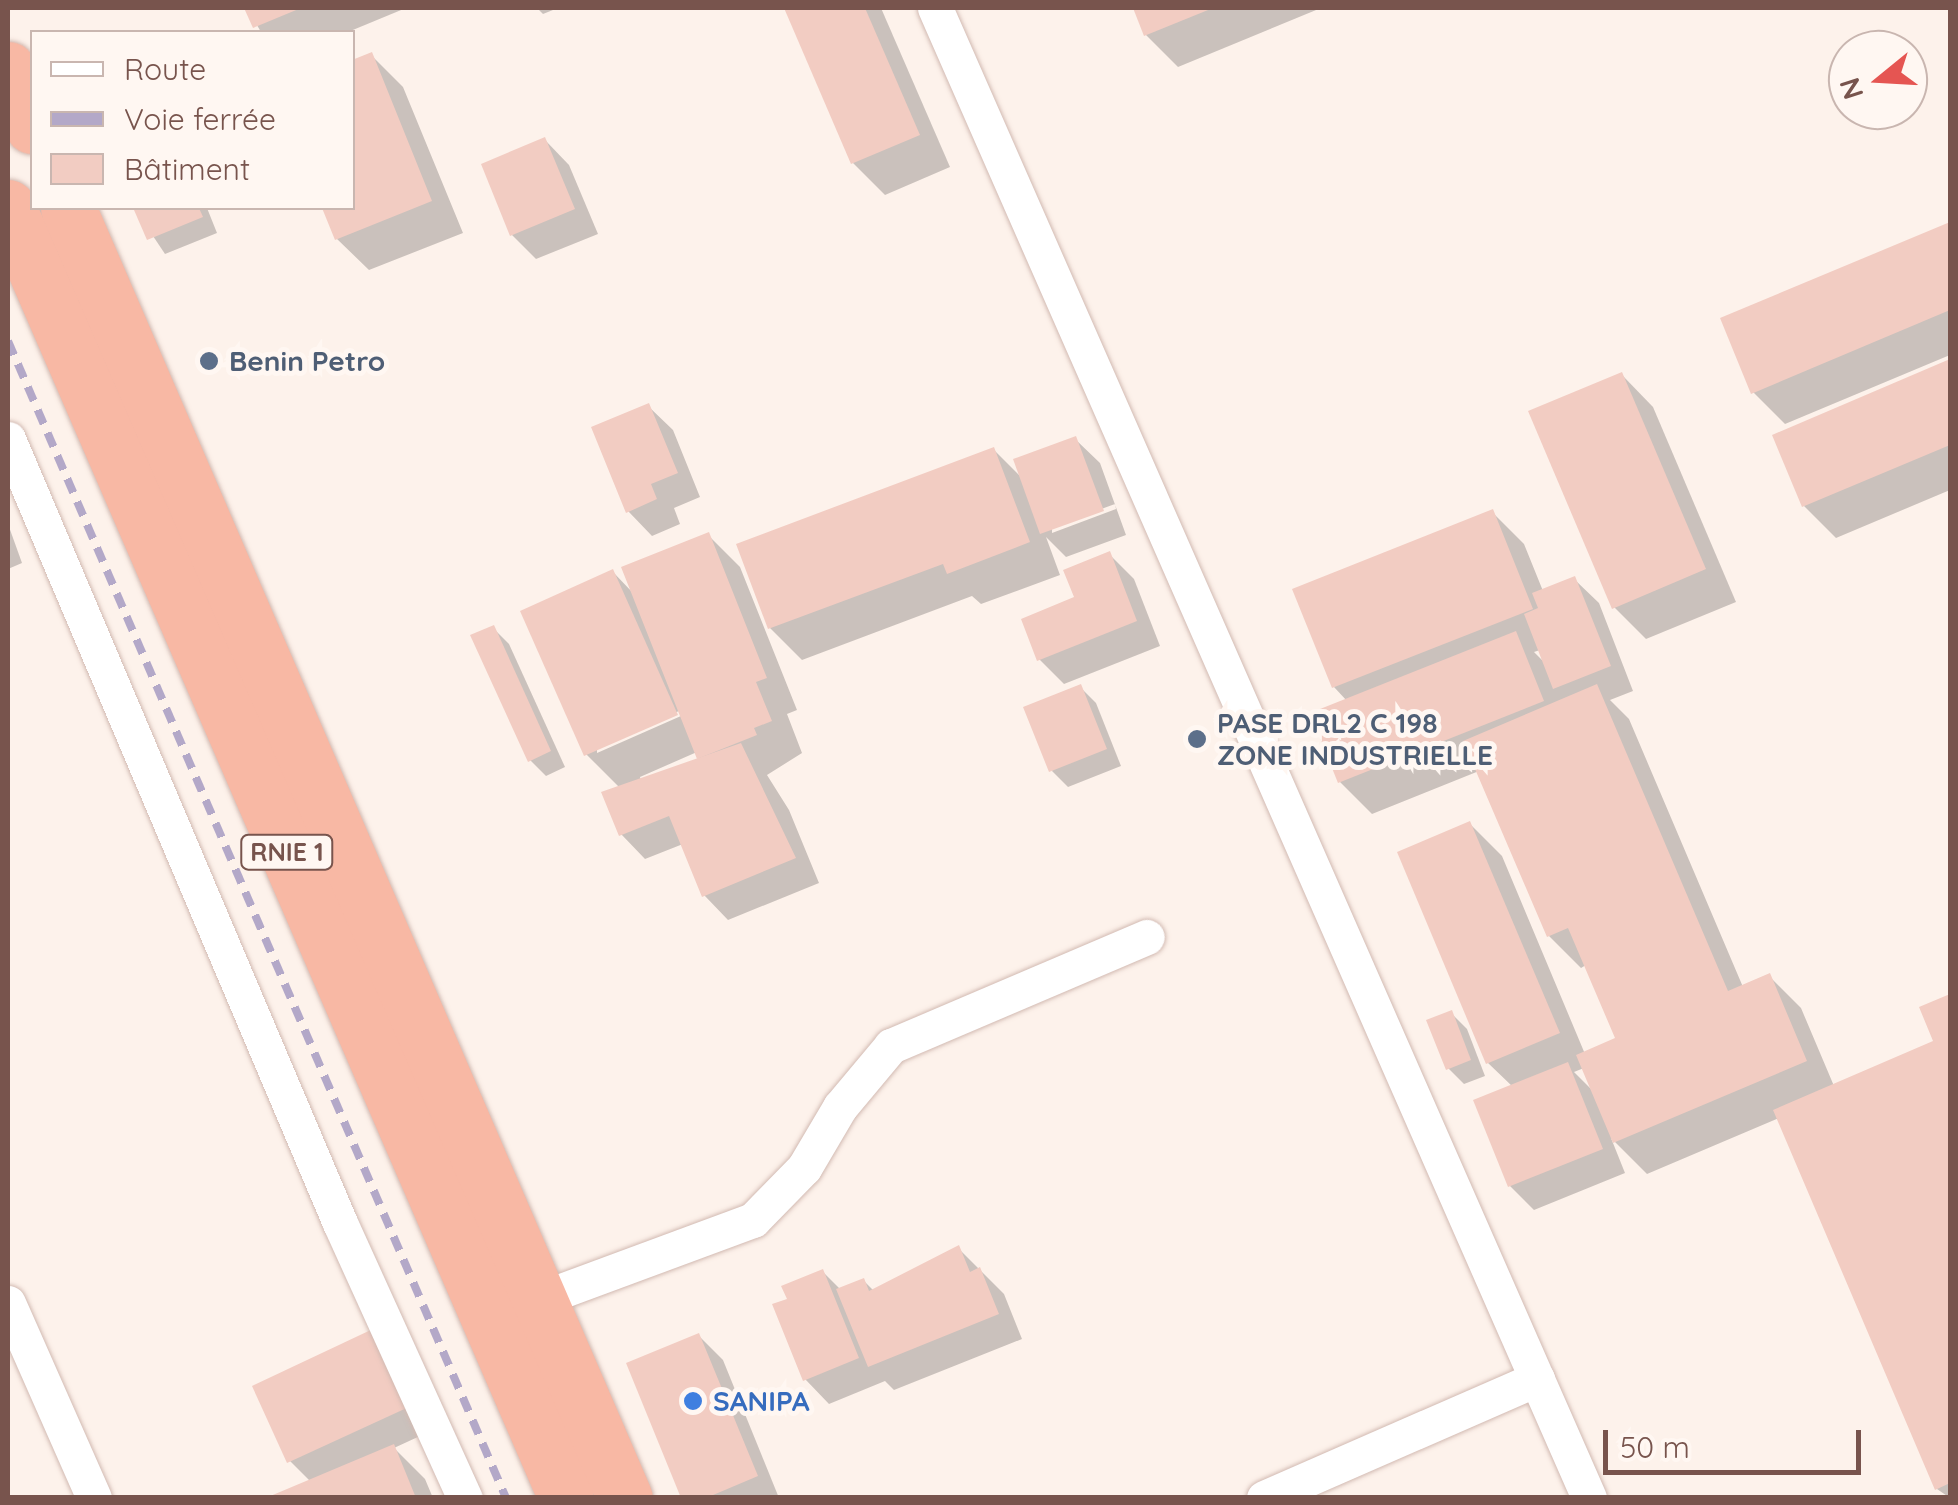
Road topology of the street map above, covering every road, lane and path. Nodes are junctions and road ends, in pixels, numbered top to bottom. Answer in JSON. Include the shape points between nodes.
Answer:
{"nodes":[{"id":1,"x":935,"y":8,"type":"edge"},
{"id":2,"x":8,"y":68,"type":"edge"},
{"id":3,"x":30,"y":121,"type":"edge"},
{"id":4,"x":8,"y":208,"type":"edge"},
{"id":5,"x":69,"y":210,"type":"edge"},
{"id":6,"x":8,"y":440,"type":"edge"},
{"id":7,"x":1147,"y":936,"type":"dead end"},
{"id":8,"x":542,"y":1298,"type":"junction"},
{"id":9,"x":8,"y":1303,"type":"edge"},
{"id":10,"x":18,"y":1352,"type":"edge"},
{"id":11,"x":1537,"y":1379,"type":"junction"},
{"id":12,"x":94,"y":1498,"type":"edge"},
{"id":13,"x":465,"y":1498,"type":"edge"},
{"id":14,"x":566,"y":1498,"type":"edge"},
{"id":15,"x":625,"y":1498,"type":"edge"},
{"id":16,"x":1264,"y":1498,"type":"edge"},
{"id":17,"x":1589,"y":1498,"type":"edge"}],
"edges":[{"from":1,"to":11,"type":"street"},
{"from":2,"to":3,"type":"highway"},
{"from":4,"to":14,"type":"highway","number":"RNIE 1"},
{"from":5,"to":8,"type":"highway","number":"RNIE 1"},
{"from":6,"to":13,"type":"street","via":[[324,1187]]},
{"from":7,"to":8,"type":"street","via":[[891,1046],[840,1107],[804,1168],[753,1220]]},
{"from":8,"to":15,"type":"highway","number":"RNIE 1"},
{"from":9,"to":10,"type":"street"},
{"from":10,"to":12,"type":"street"},
{"from":11,"to":16,"type":"street"},
{"from":11,"to":17,"type":"street"}]}
